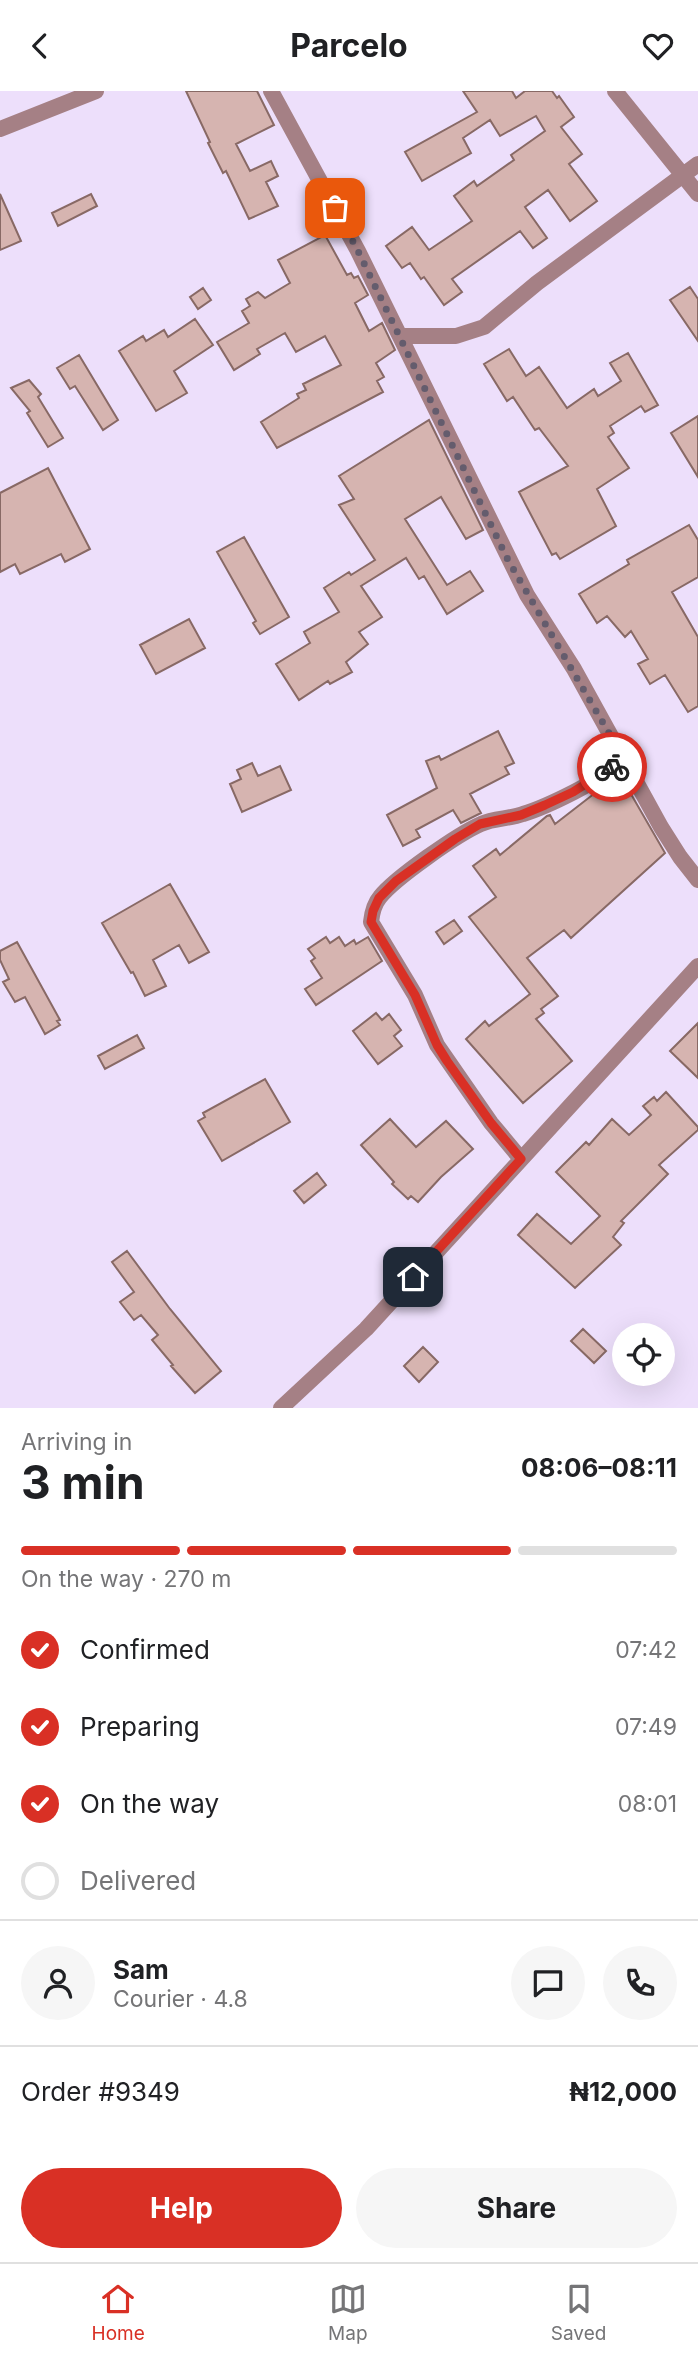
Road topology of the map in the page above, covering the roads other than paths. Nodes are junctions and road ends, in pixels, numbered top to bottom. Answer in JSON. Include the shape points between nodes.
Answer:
{"nodes":[{"id":1,"x":96,"y":91,"type":"edge"},
{"id":2,"x":271,"y":91,"type":"edge"},
{"id":3,"x":615,"y":91,"type":"edge"},
{"id":4,"x":0,"y":129,"type":"edge"},
{"id":5,"x":698,"y":164,"type":"edge"},
{"id":6,"x":683,"y":175,"type":"junction"},
{"id":7,"x":698,"y":194,"type":"edge"},
{"id":8,"x":400,"y":336,"type":"junction"},
{"id":9,"x":620,"y":752,"type":"junction"},
{"id":10,"x":698,"y":880,"type":"edge"},
{"id":11,"x":698,"y":967,"type":"edge"},
{"id":12,"x":521,"y":1159,"type":"junction"},
{"id":13,"x":281,"y":1408,"type":"edge"}],
"edges":[{"from":1,"to":4,"type":"street"},
{"from":2,"to":8,"type":"street"},
{"from":3,"to":6,"type":"street"},
{"from":5,"to":6,"type":"street"},
{"from":6,"to":7,"type":"street"},
{"from":6,"to":8,"type":"street","via":[[484,327],[456,336]]},
{"from":8,"to":9,"type":"street","via":[[521,583]]},
{"from":9,"to":10,"type":"street","via":[[661,827]]},
{"from":9,"to":12,"type":"street","via":[[607,772],[573,792],[521,815],[480,824],[455,839],[396,881],[373,911],[371,922],[415,995],[437,1045]]},
{"from":11,"to":12,"type":"street"},
{"from":12,"to":13,"type":"street","via":[[366,1329]]}]}
